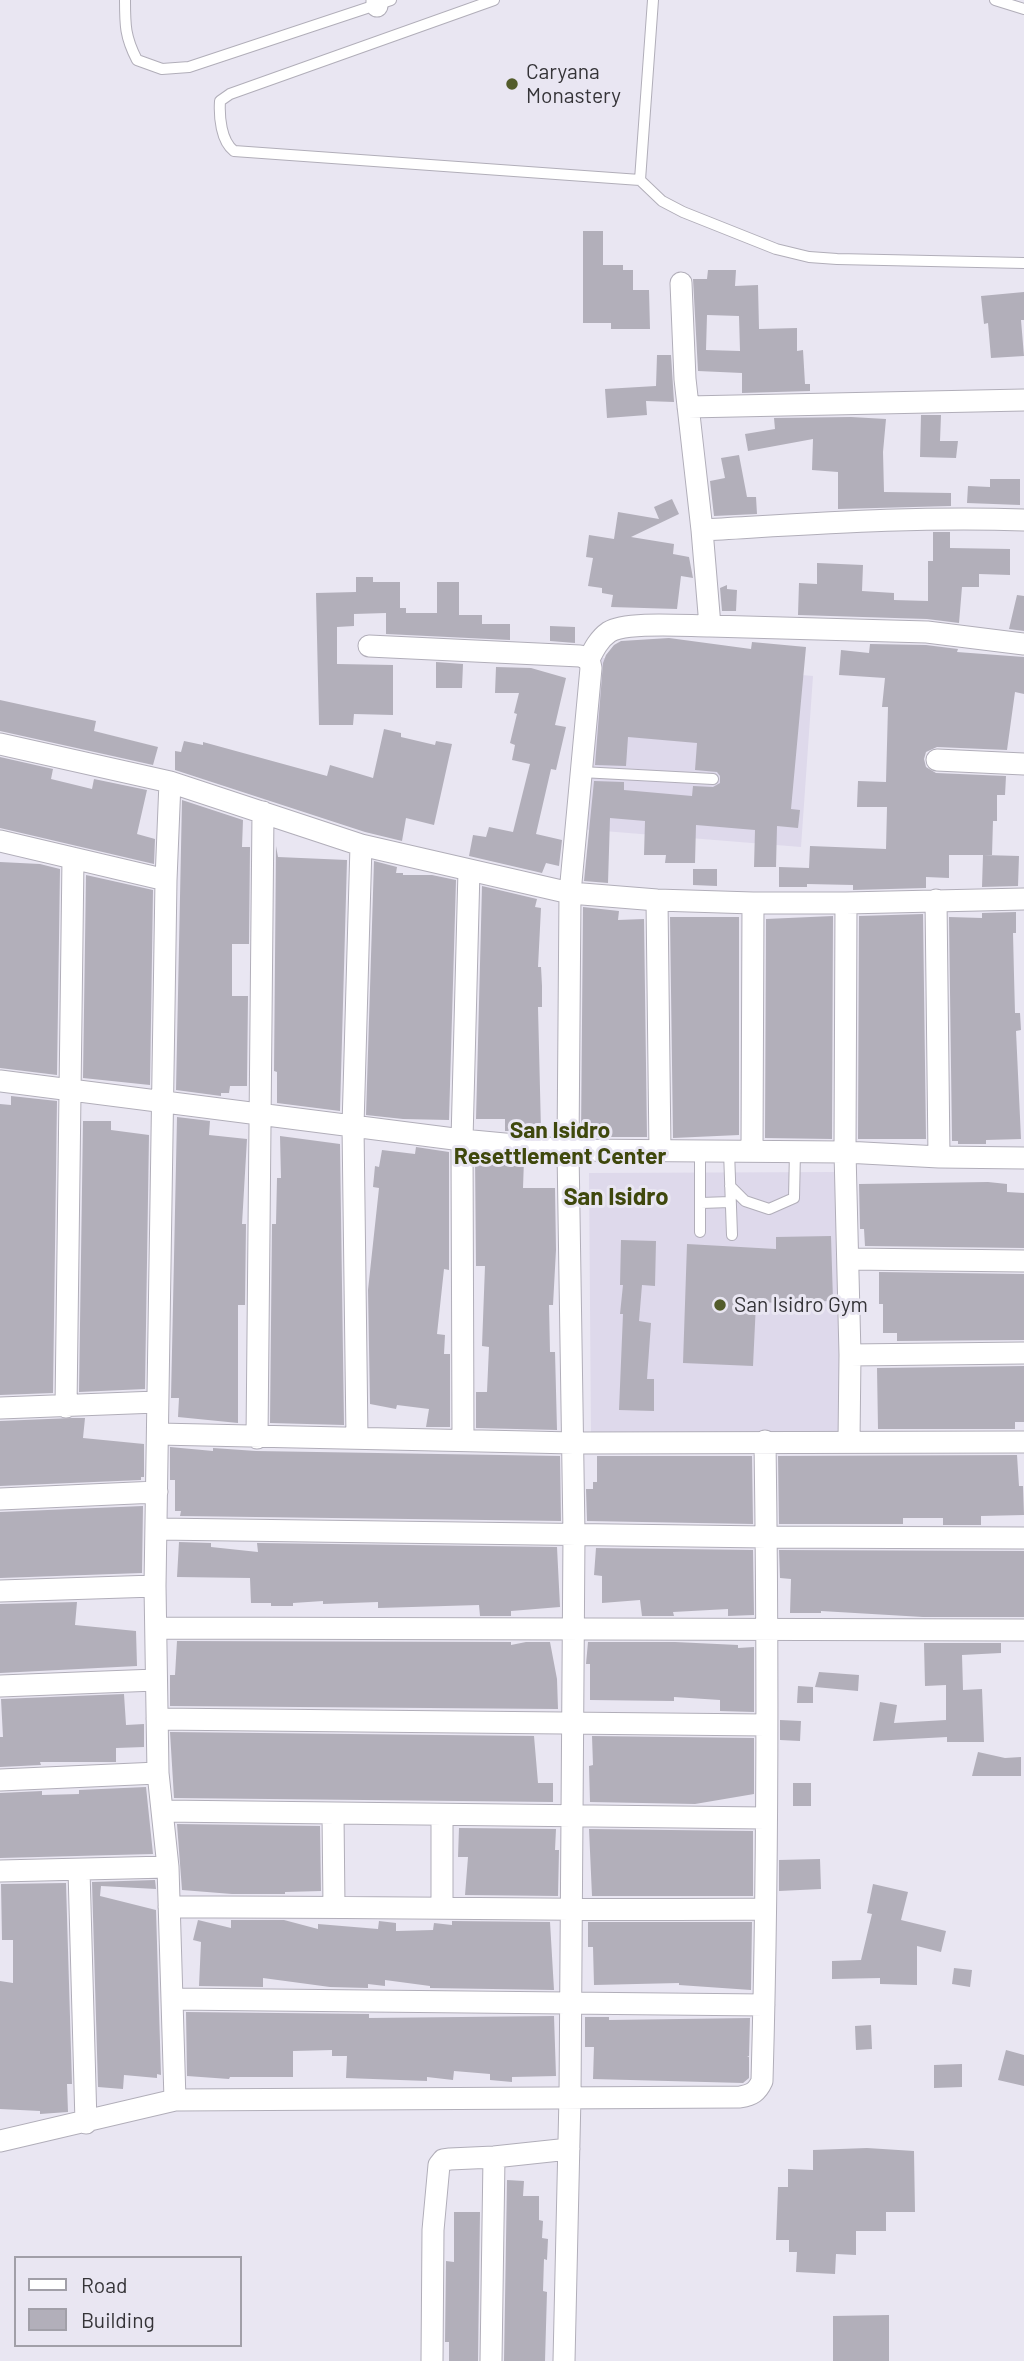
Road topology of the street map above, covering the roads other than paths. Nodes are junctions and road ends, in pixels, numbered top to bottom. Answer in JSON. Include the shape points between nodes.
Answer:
{"nodes":[{"id":1,"x":125,"y":0,"type":"edge"},
{"id":2,"x":494,"y":0,"type":"edge"},
{"id":3,"x":653,"y":0,"type":"edge"},
{"id":4,"x":995,"y":0,"type":"edge"},
{"id":5,"x":382,"y":2,"type":"edge"},
{"id":6,"x":1024,"y":9,"type":"edge"},
{"id":7,"x":640,"y":180,"type":"junction"},
{"id":8,"x":1024,"y":263,"type":"edge"},
{"id":9,"x":681,"y":284,"type":"dead end"},
{"id":10,"x":1024,"y":400,"type":"edge"},
{"id":11,"x":688,"y":407,"type":"junction"},
{"id":12,"x":1024,"y":520,"type":"edge"},
{"id":13,"x":702,"y":530,"type":"junction"},
{"id":14,"x":709,"y":626,"type":"junction"},
{"id":15,"x":1024,"y":644,"type":"edge"},
{"id":16,"x":369,"y":646,"type":"dead end"},
{"id":17,"x":589,"y":659,"type":"junction"},
{"id":18,"x":0,"y":744,"type":"edge"},
{"id":19,"x":937,"y":760,"type":"dead end"},
{"id":20,"x":1024,"y":764,"type":"edge"},
{"id":21,"x":581,"y":772,"type":"junction"},
{"id":22,"x":713,"y":779,"type":"dead end"},
{"id":23,"x":170,"y":782,"type":"junction"},
{"id":24,"x":263,"y":812,"type":"junction"},
{"id":25,"x":0,"y":841,"type":"edge"},
{"id":26,"x":361,"y":845,"type":"junction"},
{"id":27,"x":72,"y":858,"type":"junction"},
{"id":28,"x":469,"y":870,"type":"junction"},
{"id":29,"x":166,"y":880,"type":"junction"},
{"id":30,"x":570,"y":893,"type":"junction"},
{"id":31,"x":1024,"y":899,"type":"edge"},
{"id":32,"x":657,"y":900,"type":"junction"},
{"id":33,"x":936,"y":900,"type":"junction"},
{"id":34,"x":753,"y":903,"type":"junction"},
{"id":35,"x":846,"y":904,"type":"junction"},
{"id":36,"x":0,"y":1081,"type":"edge"},
{"id":37,"x":69,"y":1089,"type":"junction"},
{"id":38,"x":163,"y":1102,"type":"junction"},
{"id":39,"x":260,"y":1115,"type":"junction"},
{"id":40,"x":353,"y":1126,"type":"junction"},
{"id":41,"x":461,"y":1140,"type":"junction"},
{"id":42,"x":568,"y":1150,"type":"junction"},
{"id":43,"x":700,"y":1151,"type":"junction"},
{"id":44,"x":752,"y":1151,"type":"junction"},
{"id":45,"x":795,"y":1151,"type":"junction"},
{"id":46,"x":660,"y":1152,"type":"junction"},
{"id":47,"x":730,"y":1152,"type":"junction"},
{"id":48,"x":845,"y":1152,"type":"junction"},
{"id":49,"x":939,"y":1157,"type":"junction"},
{"id":50,"x":1024,"y":1158,"type":"edge"},
{"id":51,"x":730,"y":1186,"type":"junction"},
{"id":52,"x":730,"y":1202,"type":"junction"},
{"id":53,"x":701,"y":1203,"type":"junction"},
{"id":54,"x":700,"y":1232,"type":"dead end"},
{"id":55,"x":732,"y":1235,"type":"dead end"},
{"id":56,"x":848,"y":1259,"type":"junction"},
{"id":57,"x":1024,"y":1261,"type":"edge"},
{"id":58,"x":1024,"y":1353,"type":"edge"},
{"id":59,"x":850,"y":1355,"type":"junction"},
{"id":60,"x":157,"y":1402,"type":"junction"},
{"id":61,"x":65,"y":1407,"type":"junction"},
{"id":62,"x":0,"y":1408,"type":"edge"},
{"id":63,"x":158,"y":1434,"type":"junction"},
{"id":64,"x":257,"y":1438,"type":"junction"},
{"id":65,"x":357,"y":1438,"type":"junction"},
{"id":66,"x":463,"y":1440,"type":"junction"},
{"id":67,"x":765,"y":1441,"type":"junction"},
{"id":68,"x":849,"y":1441,"type":"junction"},
{"id":69,"x":1024,"y":1442,"type":"edge"},
{"id":70,"x":574,"y":1443,"type":"junction"},
{"id":71,"x":157,"y":1492,"type":"junction"},
{"id":72,"x":0,"y":1499,"type":"edge"},
{"id":73,"x":157,"y":1529,"type":"junction"},
{"id":74,"x":575,"y":1534,"type":"junction"},
{"id":75,"x":766,"y":1537,"type":"junction"},
{"id":76,"x":1024,"y":1538,"type":"edge"},
{"id":77,"x":155,"y":1586,"type":"junction"},
{"id":78,"x":0,"y":1591,"type":"edge"},
{"id":79,"x":156,"y":1628,"type":"junction"},
{"id":80,"x":572,"y":1628,"type":"junction"},
{"id":81,"x":767,"y":1630,"type":"junction"},
{"id":82,"x":1024,"y":1630,"type":"edge"},
{"id":83,"x":156,"y":1680,"type":"junction"},
{"id":84,"x":0,"y":1686,"type":"edge"},
{"id":85,"x":157,"y":1719,"type":"junction"},
{"id":86,"x":572,"y":1723,"type":"junction"},
{"id":87,"x":766,"y":1725,"type":"junction"},
{"id":88,"x":158,"y":1773,"type":"junction"},
{"id":89,"x":0,"y":1780,"type":"edge"},
{"id":90,"x":163,"y":1811,"type":"junction"},
{"id":91,"x":571,"y":1814,"type":"junction"},
{"id":92,"x":333,"y":1815,"type":"junction"},
{"id":93,"x":442,"y":1816,"type":"junction"},
{"id":94,"x":765,"y":1818,"type":"junction"},
{"id":95,"x":168,"y":1867,"type":"junction"},
{"id":96,"x":79,"y":1870,"type":"junction"},
{"id":97,"x":0,"y":1871,"type":"edge"},
{"id":98,"x":334,"y":1906,"type":"junction"},
{"id":99,"x":169,"y":1907,"type":"junction"},
{"id":100,"x":442,"y":1908,"type":"junction"},
{"id":101,"x":765,"y":1909,"type":"junction"},
{"id":102,"x":570,"y":1911,"type":"junction"},
{"id":103,"x":172,"y":1999,"type":"junction"},
{"id":104,"x":570,"y":2003,"type":"junction"},
{"id":105,"x":764,"y":2005,"type":"junction"},
{"id":106,"x":570,"y":2096,"type":"junction"},
{"id":107,"x":176,"y":2100,"type":"junction"},
{"id":108,"x":86,"y":2123,"type":"junction"},
{"id":109,"x":0,"y":2141,"type":"edge"},
{"id":110,"x":569,"y":2149,"type":"junction"},
{"id":111,"x":494,"y":2157,"type":"junction"},
{"id":112,"x":432,"y":2361,"type":"edge"},
{"id":113,"x":491,"y":2361,"type":"edge"},
{"id":114,"x":564,"y":2361,"type":"edge"}],
"edges":[{"from":1,"to":5,"type":"lane","via":[[125,34],[130,46],[138,60],[162,69],[189,67]]},
{"from":2,"to":7,"type":"lane","via":[[230,94],[220,101],[227,145],[234,150]]},
{"from":3,"to":7,"type":"lane"},
{"from":4,"to":6,"type":"lane"},
{"from":7,"to":8,"type":"lane","via":[[662,201],[683,212],[776,250],[836,259]]},
{"from":9,"to":11,"type":"street"},
{"from":10,"to":11,"type":"street"},
{"from":11,"to":13,"type":"street"},
{"from":12,"to":13,"type":"street","via":[[901,518]]},
{"from":13,"to":14,"type":"street"},
{"from":14,"to":15,"type":"street","via":[[927,632]]},
{"from":14,"to":17,"type":"street","via":[[626,626],[599,640]]},
{"from":16,"to":17,"type":"street"},
{"from":17,"to":21,"type":"street"},
{"from":18,"to":23,"type":"street"},
{"from":19,"to":20,"type":"street"},
{"from":21,"to":22,"type":"lane"},
{"from":21,"to":30,"type":"street"},
{"from":23,"to":24,"type":"street"},
{"from":23,"to":29,"type":"street"},
{"from":24,"to":26,"type":"street"},
{"from":24,"to":39,"type":"street"},
{"from":25,"to":27,"type":"street"},
{"from":26,"to":28,"type":"street"},
{"from":26,"to":40,"type":"street"},
{"from":27,"to":29,"type":"street"},
{"from":27,"to":37,"type":"street"},
{"from":28,"to":30,"type":"street"},
{"from":28,"to":41,"type":"street"},
{"from":29,"to":38,"type":"street"},
{"from":30,"to":32,"type":"street"},
{"from":30,"to":42,"type":"street"},
{"from":31,"to":33,"type":"street"},
{"from":32,"to":34,"type":"street"},
{"from":32,"to":46,"type":"street"},
{"from":33,"to":35,"type":"street"},
{"from":33,"to":49,"type":"street"},
{"from":34,"to":35,"type":"street"},
{"from":34,"to":44,"type":"street"},
{"from":35,"to":48,"type":"street"},
{"from":36,"to":37,"type":"street"},
{"from":37,"to":38,"type":"street"},
{"from":37,"to":61,"type":"street"},
{"from":38,"to":39,"type":"street"},
{"from":38,"to":60,"type":"street"},
{"from":39,"to":40,"type":"street"},
{"from":39,"to":64,"type":"street"},
{"from":40,"to":41,"type":"street"},
{"from":40,"to":65,"type":"street"},
{"from":41,"to":42,"type":"street"},
{"from":41,"to":66,"type":"street"},
{"from":42,"to":46,"type":"street"},
{"from":42,"to":70,"type":"street"},
{"from":43,"to":46,"type":"street"},
{"from":43,"to":47,"type":"street"},
{"from":43,"to":53,"type":"lane"},
{"from":44,"to":45,"type":"street"},
{"from":44,"to":47,"type":"street"},
{"from":45,"to":48,"type":"street"},
{"from":45,"to":51,"type":"lane","via":[[794,1198],[769,1209],[746,1201]]},
{"from":47,"to":51,"type":"lane"},
{"from":48,"to":49,"type":"street"},
{"from":48,"to":56,"type":"street"},
{"from":49,"to":50,"type":"street"},
{"from":51,"to":52,"type":"lane"},
{"from":52,"to":53,"type":"lane"},
{"from":52,"to":55,"type":"lane"},
{"from":53,"to":54,"type":"lane"},
{"from":56,"to":57,"type":"street"},
{"from":56,"to":59,"type":"street"},
{"from":58,"to":59,"type":"street"},
{"from":59,"to":68,"type":"street"},
{"from":60,"to":61,"type":"street"},
{"from":60,"to":63,"type":"street"},
{"from":61,"to":62,"type":"street"},
{"from":63,"to":64,"type":"street"},
{"from":63,"to":71,"type":"street"},
{"from":64,"to":65,"type":"street"},
{"from":65,"to":66,"type":"street"},
{"from":66,"to":70,"type":"street"},
{"from":67,"to":68,"type":"street"},
{"from":67,"to":70,"type":"street"},
{"from":67,"to":75,"type":"street"},
{"from":68,"to":69,"type":"street"},
{"from":70,"to":74,"type":"street"},
{"from":71,"to":72,"type":"street"},
{"from":71,"to":73,"type":"street"},
{"from":73,"to":74,"type":"street"},
{"from":73,"to":77,"type":"street"},
{"from":74,"to":75,"type":"street"},
{"from":74,"to":80,"type":"street"},
{"from":75,"to":76,"type":"street"},
{"from":75,"to":81,"type":"street"},
{"from":77,"to":78,"type":"street"},
{"from":77,"to":79,"type":"street"},
{"from":79,"to":80,"type":"street"},
{"from":79,"to":83,"type":"street"},
{"from":80,"to":81,"type":"street"},
{"from":80,"to":86,"type":"street"},
{"from":81,"to":82,"type":"street"},
{"from":81,"to":87,"type":"street"},
{"from":83,"to":84,"type":"street"},
{"from":83,"to":85,"type":"street"},
{"from":85,"to":86,"type":"street"},
{"from":85,"to":88,"type":"street"},
{"from":86,"to":87,"type":"street"},
{"from":86,"to":91,"type":"street"},
{"from":87,"to":94,"type":"street"},
{"from":88,"to":89,"type":"street"},
{"from":88,"to":90,"type":"street"},
{"from":90,"to":92,"type":"street"},
{"from":90,"to":95,"type":"street"},
{"from":91,"to":93,"type":"street"},
{"from":91,"to":94,"type":"street"},
{"from":91,"to":102,"type":"street"},
{"from":92,"to":93,"type":"street"},
{"from":92,"to":98,"type":"street"},
{"from":93,"to":100,"type":"street"},
{"from":94,"to":101,"type":"street"},
{"from":95,"to":96,"type":"street"},
{"from":95,"to":99,"type":"street"},
{"from":96,"to":97,"type":"street"},
{"from":96,"to":108,"type":"street"},
{"from":98,"to":99,"type":"street"},
{"from":98,"to":100,"type":"street"},
{"from":99,"to":103,"type":"street"},
{"from":100,"to":102,"type":"street"},
{"from":101,"to":102,"type":"street"},
{"from":101,"to":105,"type":"street"},
{"from":102,"to":104,"type":"street"},
{"from":103,"to":104,"type":"street"},
{"from":103,"to":107,"type":"street"},
{"from":104,"to":105,"type":"street"},
{"from":104,"to":106,"type":"street"},
{"from":105,"to":106,"type":"street","via":[[762,2081],[751,2095]]},
{"from":106,"to":107,"type":"street"},
{"from":106,"to":110,"type":"street"},
{"from":107,"to":108,"type":"street"},
{"from":108,"to":109,"type":"street"},
{"from":110,"to":111,"type":"street"},
{"from":110,"to":114,"type":"street"},
{"from":111,"to":112,"type":"street","via":[[450,2158],[439,2165],[433,2230]]},
{"from":111,"to":113,"type":"street"}]}
